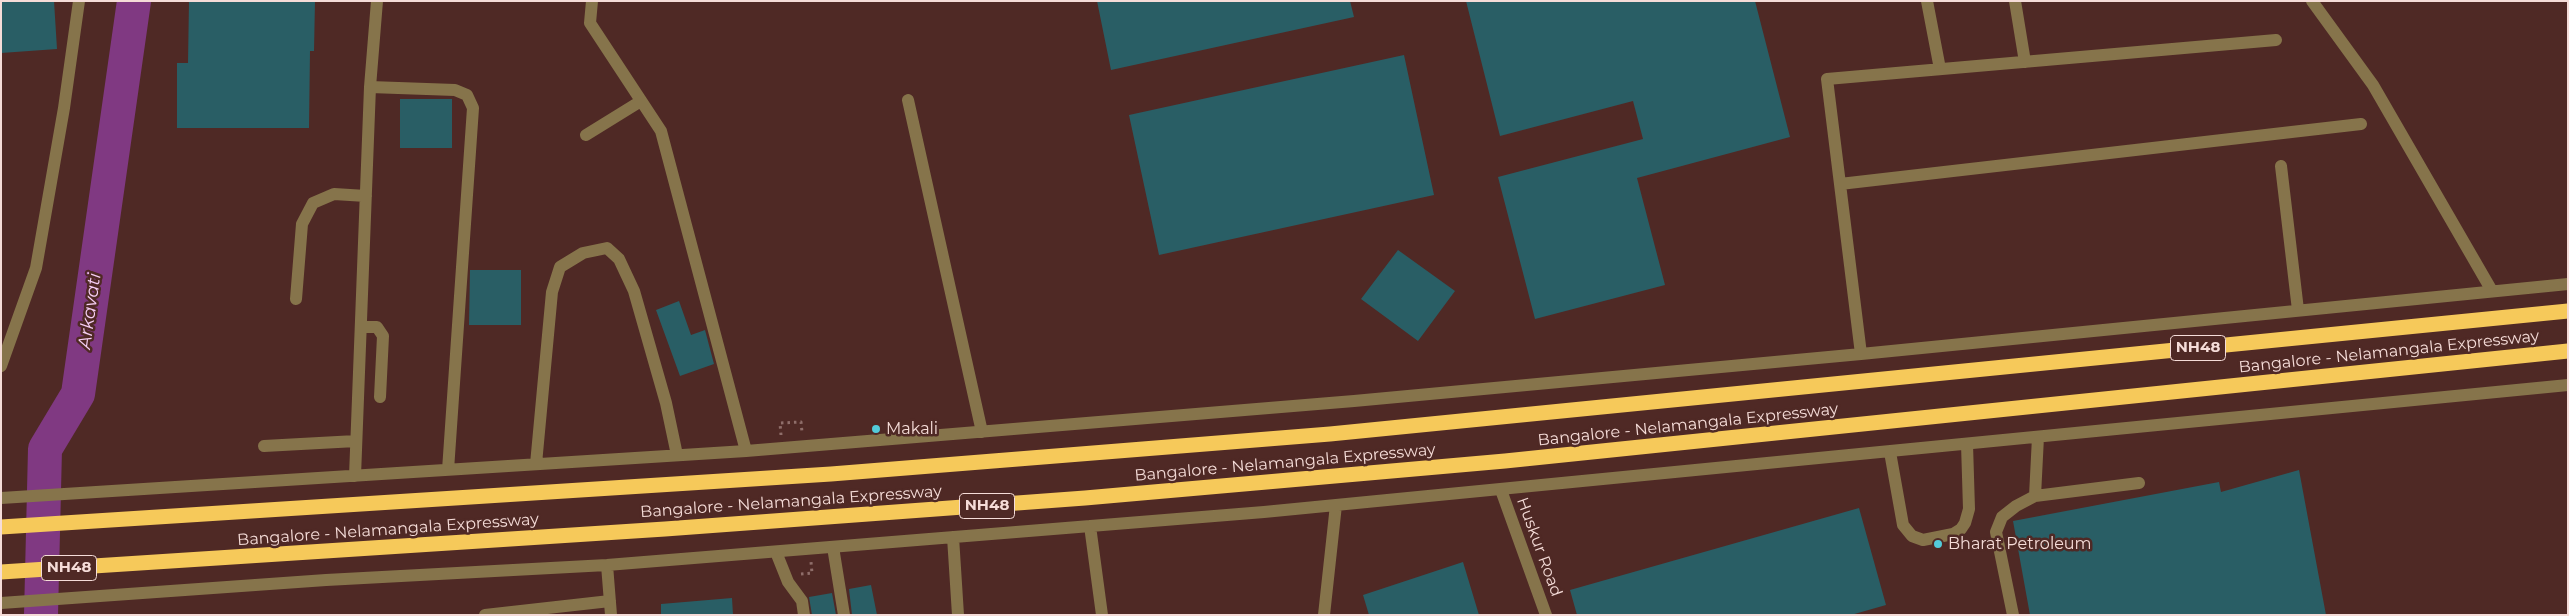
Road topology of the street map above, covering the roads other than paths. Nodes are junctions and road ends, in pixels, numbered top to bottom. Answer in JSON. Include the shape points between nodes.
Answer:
{"nodes":[{"id":1,"x":80,"y":1,"type":"edge"},
{"id":2,"x":377,"y":1,"type":"edge"},
{"id":3,"x":592,"y":1,"type":"edge"},
{"id":4,"x":1927,"y":1,"type":"edge"},
{"id":5,"x":2016,"y":1,"type":"edge"},
{"id":6,"x":2312,"y":1,"type":"edge"},
{"id":7,"x":2276,"y":40,"type":"dead end"},
{"id":8,"x":2025,"y":62,"type":"junction"},
{"id":9,"x":1940,"y":69,"type":"junction"},
{"id":10,"x":370,"y":87,"type":"junction"},
{"id":11,"x":908,"y":100,"type":"dead end"},
{"id":12,"x":640,"y":101,"type":"junction"},
{"id":13,"x":2361,"y":124,"type":"dead end"},
{"id":14,"x":586,"y":135,"type":"dead end"},
{"id":15,"x":2281,"y":166,"type":"dead end"},
{"id":16,"x":1840,"y":184,"type":"junction"},
{"id":17,"x":366,"y":196,"type":"junction"},
{"id":18,"x":2568,"y":284,"type":"edge"},
{"id":19,"x":2492,"y":291,"type":"junction"},
{"id":20,"x":296,"y":299,"type":"dead end"},
{"id":21,"x":2298,"y":310,"type":"junction"},
{"id":22,"x":2568,"y":310,"type":"edge"},
{"id":23,"x":361,"y":327,"type":"junction"},
{"id":24,"x":2568,"y":351,"type":"edge"},
{"id":25,"x":1861,"y":354,"type":"junction"},
{"id":26,"x":1,"y":366,"type":"edge"},
{"id":27,"x":2568,"y":385,"type":"edge"},
{"id":28,"x":380,"y":397,"type":"dead end"},
{"id":29,"x":982,"y":432,"type":"junction"},
{"id":30,"x":2038,"y":437,"type":"junction"},
{"id":31,"x":356,"y":441,"type":"junction"},
{"id":32,"x":1967,"y":444,"type":"junction"},
{"id":33,"x":264,"y":446,"type":"dead end"},
{"id":34,"x":746,"y":450,"type":"junction"},
{"id":35,"x":1890,"y":452,"type":"junction"},
{"id":36,"x":677,"y":455,"type":"junction"},
{"id":37,"x":536,"y":464,"type":"junction"},
{"id":38,"x":448,"y":470,"type":"junction"},
{"id":39,"x":355,"y":476,"type":"junction"},
{"id":40,"x":2139,"y":483,"type":"dead end"},
{"id":41,"x":1502,"y":490,"type":"junction"},
{"id":42,"x":2035,"y":496,"type":"junction"},
{"id":43,"x":1,"y":498,"type":"edge"},
{"id":44,"x":1336,"y":505,"type":"junction"},
{"id":45,"x":1090,"y":526,"type":"junction"},
{"id":46,"x":1,"y":527,"type":"edge"},
{"id":47,"x":953,"y":537,"type":"junction"},
{"id":48,"x":833,"y":547,"type":"junction"},
{"id":49,"x":776,"y":552,"type":"junction"},
{"id":50,"x":607,"y":564,"type":"junction"},
{"id":51,"x":1,"y":572,"type":"edge"},
{"id":52,"x":610,"y":600,"type":"junction"},
{"id":53,"x":1,"y":603,"type":"edge"},
{"id":54,"x":485,"y":615,"type":"edge"},
{"id":55,"x":611,"y":615,"type":"edge"},
{"id":56,"x":804,"y":615,"type":"edge"},
{"id":57,"x":844,"y":615,"type":"edge"},
{"id":58,"x":958,"y":615,"type":"edge"},
{"id":59,"x":1102,"y":615,"type":"edge"},
{"id":60,"x":1324,"y":615,"type":"edge"},
{"id":61,"x":1546,"y":615,"type":"edge"},
{"id":62,"x":2013,"y":615,"type":"edge"}],
"edges":[{"from":1,"to":26,"type":"street","via":[[36,268]]},
{"from":2,"to":10,"type":"street"},
{"from":3,"to":12,"type":"street","via":[[590,23]]},
{"from":4,"to":9,"type":"street"},
{"from":5,"to":8,"type":"street"},
{"from":6,"to":19,"type":"street","via":[[2373,85]]},
{"from":7,"to":8,"type":"street"},
{"from":8,"to":9,"type":"street"},
{"from":9,"to":16,"type":"street","via":[[1828,80]]},
{"from":10,"to":17,"type":"street"},
{"from":10,"to":38,"type":"street","via":[[455,90],[467,95],[473,108]]},
{"from":11,"to":29,"type":"street"},
{"from":12,"to":14,"type":"street"},
{"from":12,"to":34,"type":"street","via":[[661,131]]},
{"from":13,"to":16,"type":"street"},
{"from":15,"to":21,"type":"street"},
{"from":16,"to":25,"type":"street"},
{"from":17,"to":20,"type":"street","via":[[334,194],[313,203],[302,224]]},
{"from":17,"to":23,"type":"street"},
{"from":18,"to":19,"type":"street"},
{"from":19,"to":21,"type":"street"},
{"from":21,"to":25,"type":"street"},
{"from":22,"to":46,"type":"highway","name":"Bangalore - Nelamangala Expressway","number":"NH48","via":[[1330,434],[850,473]]},
{"from":23,"to":28,"type":"street","via":[[377,327],[383,336]]},
{"from":23,"to":31,"type":"street"},
{"from":24,"to":51,"type":"highway","name":"Bangalore - Nelamangala Expressway","number":"NH48","via":[[1515,460],[1084,498],[665,530]]},
{"from":25,"to":29,"type":"street"},
{"from":27,"to":30,"type":"street"},
{"from":29,"to":34,"type":"street"},
{"from":30,"to":32,"type":"street"},
{"from":30,"to":42,"type":"street"},
{"from":31,"to":33,"type":"street"},
{"from":31,"to":39,"type":"street"},
{"from":32,"to":35,"type":"street"},
{"from":32,"to":35,"type":"street","via":[[1969,509],[1965,523],[1952,534],[1923,540],[1912,536],[1903,525]]},
{"from":34,"to":36,"type":"street"},
{"from":35,"to":41,"type":"street"},
{"from":36,"to":37,"type":"street"},
{"from":36,"to":37,"type":"street","via":[[666,403],[634,291],[619,259],[606,248],[583,253],[560,267],[552,292]]},
{"from":37,"to":38,"type":"street"},
{"from":38,"to":39,"type":"street"},
{"from":39,"to":43,"type":"street"},
{"from":40,"to":42,"type":"street"},
{"from":41,"to":44,"type":"street"},
{"from":41,"to":61,"type":"street","name":"Huskur Road"},
{"from":42,"to":62,"type":"street","via":[[2002,517],[1996,532]]},
{"from":44,"to":45,"type":"street"},
{"from":44,"to":60,"type":"street"},
{"from":45,"to":47,"type":"street"},
{"from":45,"to":59,"type":"street"},
{"from":47,"to":48,"type":"street"},
{"from":47,"to":58,"type":"street"},
{"from":48,"to":49,"type":"street"},
{"from":48,"to":57,"type":"street"},
{"from":49,"to":50,"type":"street"},
{"from":49,"to":56,"type":"street","via":[[788,582],[802,601]]},
{"from":50,"to":52,"type":"street"},
{"from":50,"to":53,"type":"street"},
{"from":52,"to":54,"type":"street"},
{"from":52,"to":55,"type":"street"}]}
